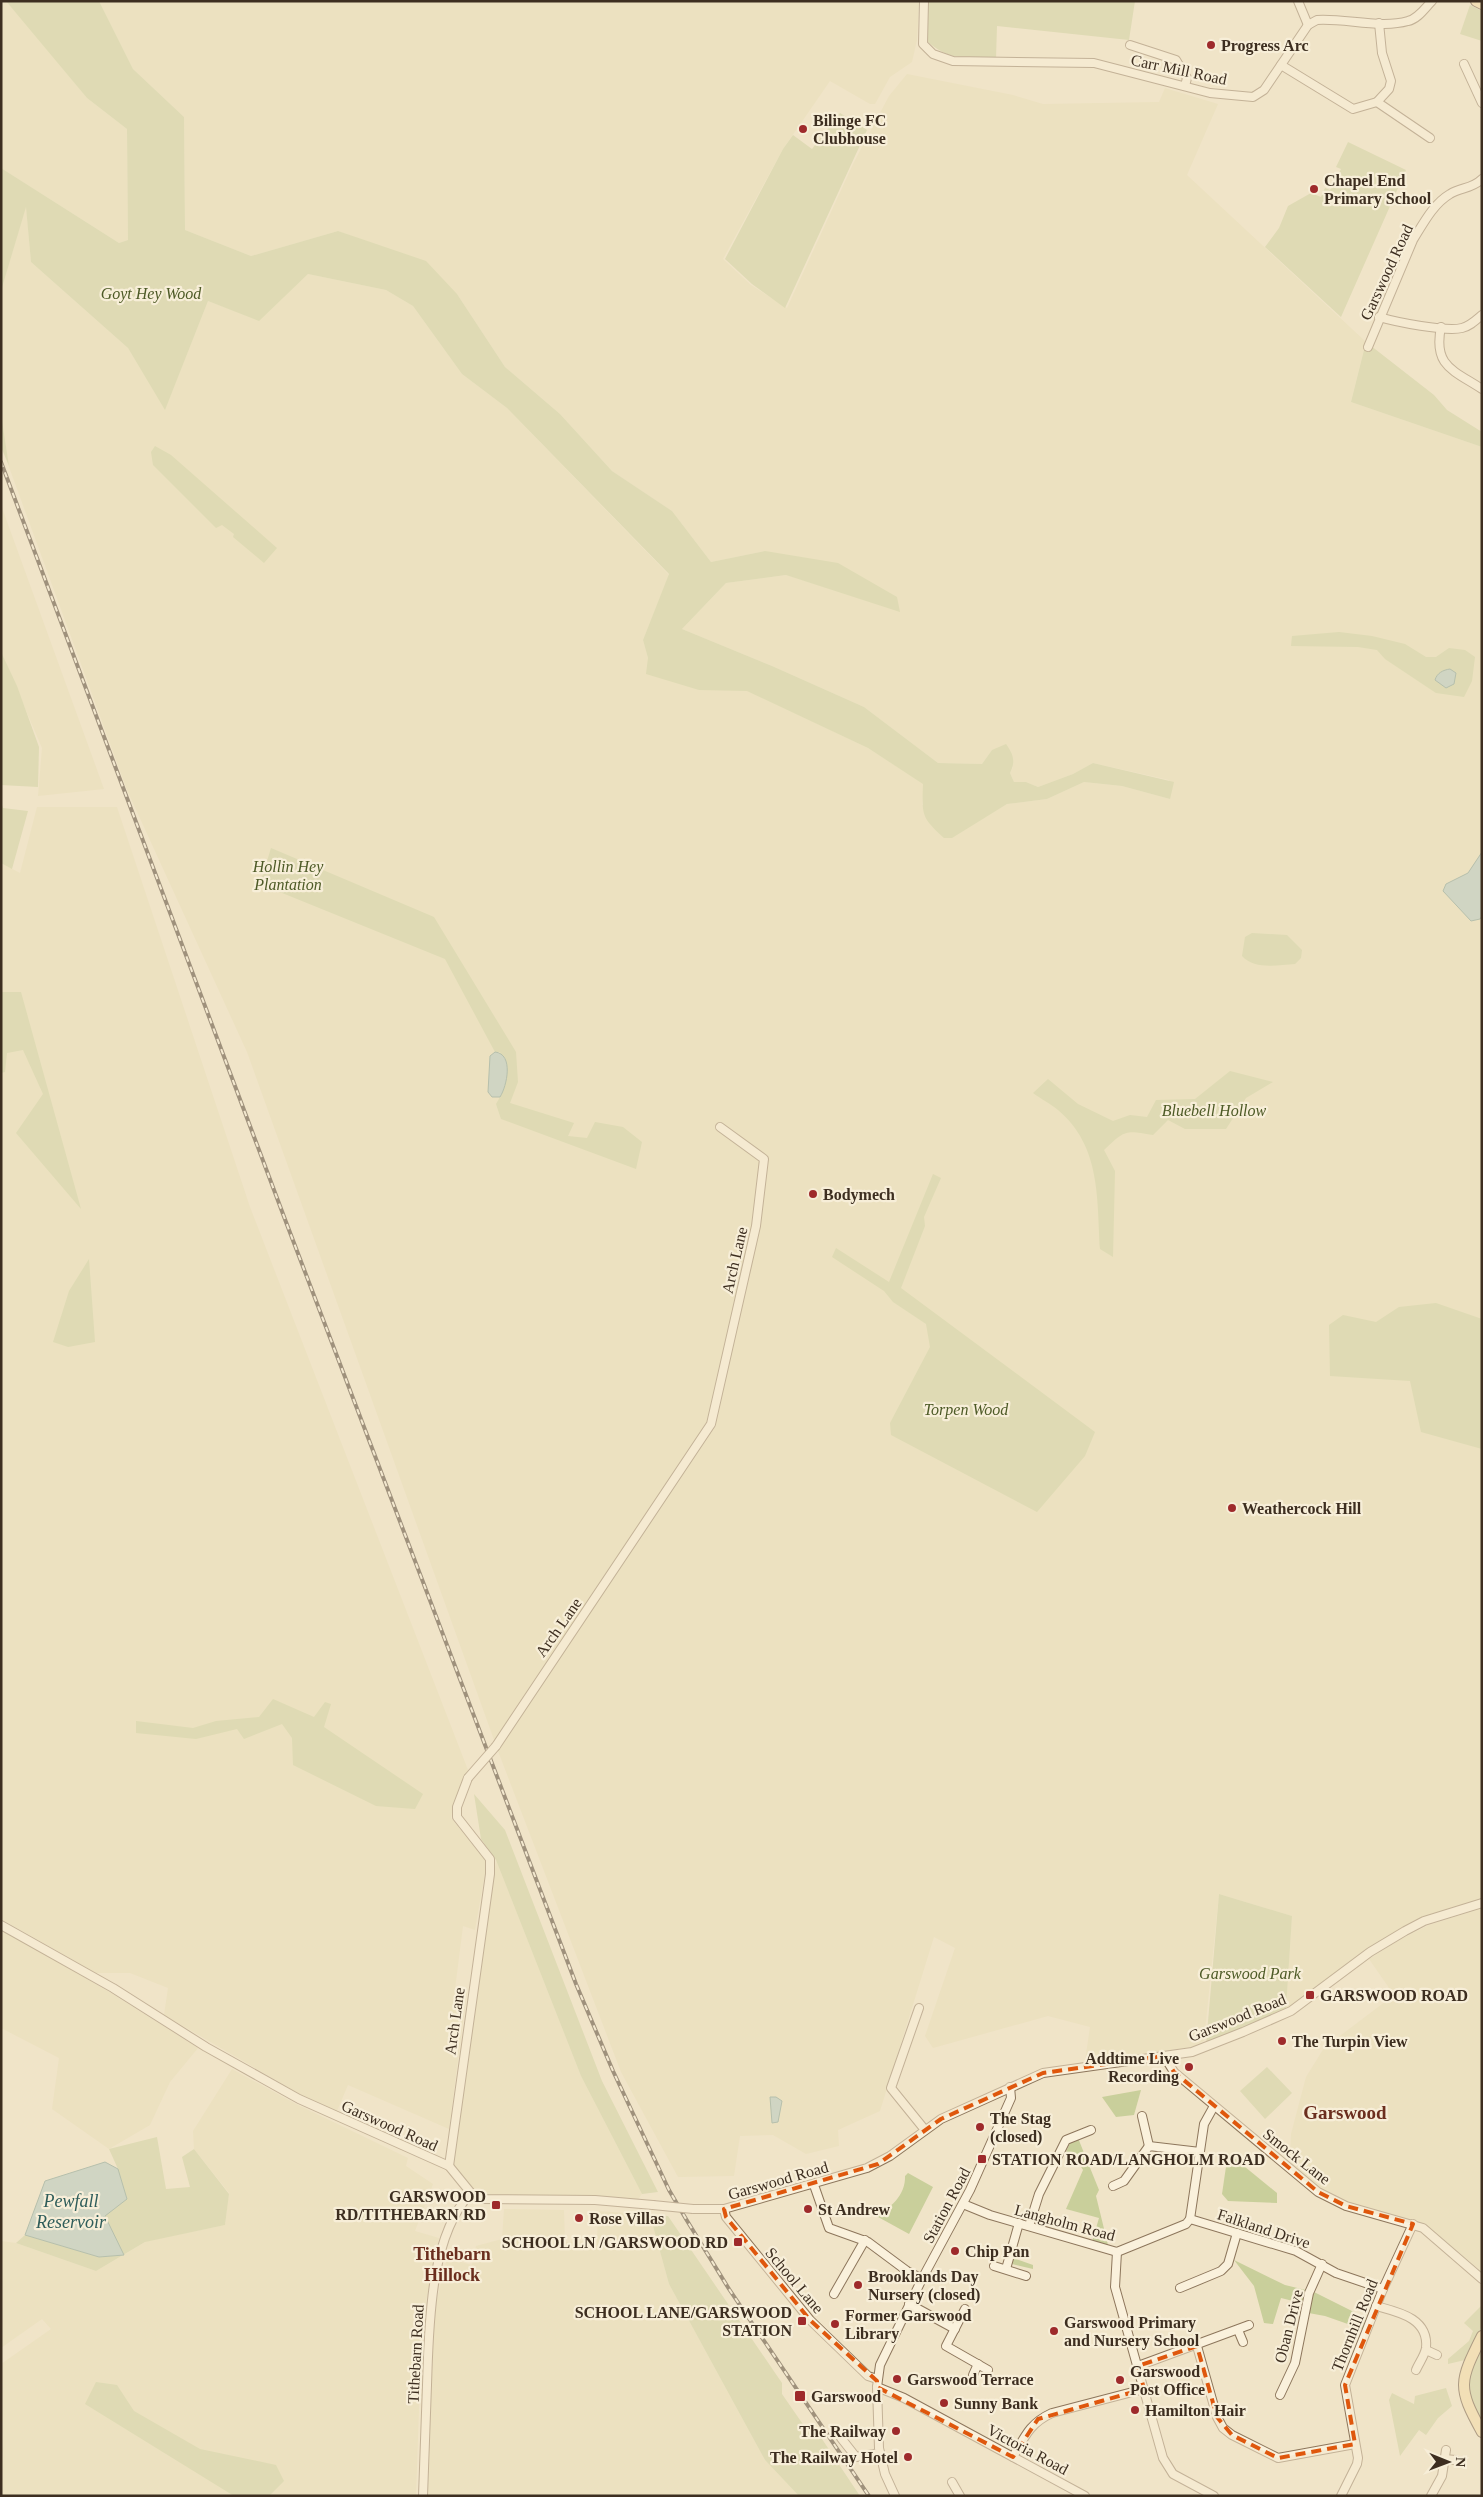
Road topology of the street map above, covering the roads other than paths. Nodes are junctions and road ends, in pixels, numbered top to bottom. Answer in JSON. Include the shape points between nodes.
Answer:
{"nodes":[{"id":1,"x":924,"y":1,"type":"edge"},
{"id":2,"x":1298,"y":1,"type":"edge"},
{"id":3,"x":1432,"y":1,"type":"edge"},
{"id":4,"x":1476,"y":1,"type":"edge"},
{"id":5,"x":1482,"y":4,"type":"edge"},
{"id":6,"x":1380,"y":23,"type":"junction"},
{"id":7,"x":1308,"y":24,"type":"junction"},
{"id":8,"x":1130,"y":45,"type":"dead end"},
{"id":9,"x":1464,"y":64,"type":"dead end"},
{"id":10,"x":1281,"y":65,"type":"junction"},
{"id":11,"x":1185,"y":86,"type":"junction"},
{"id":12,"x":1378,"y":102,"type":"junction"},
{"id":13,"x":1482,"y":103,"type":"edge"},
{"id":14,"x":1430,"y":138,"type":"dead end"},
{"id":15,"x":1482,"y":179,"type":"edge"},
{"id":16,"x":1482,"y":315,"type":"edge"},
{"id":17,"x":1379,"y":317,"type":"junction"},
{"id":18,"x":1441,"y":327,"type":"junction"},
{"id":19,"x":1368,"y":347,"type":"dead end"},
{"id":20,"x":1482,"y":389,"type":"edge"},
{"id":21,"x":720,"y":1127,"type":"dead end"},
{"id":22,"x":1482,"y":1903,"type":"edge"},
{"id":23,"x":1,"y":1925,"type":"edge"},
{"id":24,"x":919,"y":2008,"type":"dead end"},
{"id":25,"x":1164,"y":2056,"type":"junction"},
{"id":26,"x":1010,"y":2088,"type":"junction"},
{"id":27,"x":1214,"y":2106,"type":"junction"},
{"id":28,"x":1143,"y":2117,"type":"dead end"},
{"id":29,"x":925,"y":2130,"type":"junction"},
{"id":30,"x":1090,"y":2130,"type":"dead end"},
{"id":31,"x":1066,"y":2140,"type":"junction"},
{"id":32,"x":1056,"y":2144,"type":"dead end"},
{"id":33,"x":1149,"y":2146,"type":"junction"},
{"id":34,"x":1200,"y":2152,"type":"junction"},
{"id":35,"x":449,"y":2166,"type":"junction"},
{"id":36,"x":1124,"y":2181,"type":"junction"},
{"id":37,"x":814,"y":2185,"type":"junction"},
{"id":38,"x":1113,"y":2186,"type":"dead end"},
{"id":39,"x":1130,"y":2188,"type":"dead end"},
{"id":40,"x":471,"y":2193,"type":"junction"},
{"id":41,"x":963,"y":2204,"type":"junction"},
{"id":42,"x":724,"y":2209,"type":"junction"},
{"id":43,"x":1190,"y":2219,"type":"junction"},
{"id":44,"x":1019,"y":2223,"type":"junction"},
{"id":45,"x":1413,"y":2224,"type":"junction"},
{"id":46,"x":1029,"y":2226,"type":"junction"},
{"id":47,"x":1237,"y":2233,"type":"junction"},
{"id":48,"x":865,"y":2240,"type":"junction"},
{"id":49,"x":1117,"y":2252,"type":"junction"},
{"id":50,"x":1322,"y":2264,"type":"junction"},
{"id":51,"x":994,"y":2266,"type":"dead end"},
{"id":52,"x":1006,"y":2269,"type":"junction"},
{"id":53,"x":1026,"y":2276,"type":"dead end"},
{"id":54,"x":922,"y":2279,"type":"junction"},
{"id":55,"x":1482,"y":2279,"type":"edge"},
{"id":56,"x":832,"y":2280,"type":"dead end"},
{"id":57,"x":840,"y":2284,"type":"junction"},
{"id":58,"x":1178,"y":2288,"type":"dead end"},
{"id":59,"x":1383,"y":2288,"type":"junction"},
{"id":60,"x":834,"y":2294,"type":"dead end"},
{"id":61,"x":909,"y":2304,"type":"junction"},
{"id":62,"x":1376,"y":2306,"type":"junction"},
{"id":63,"x":965,"y":2310,"type":"dead end"},
{"id":64,"x":1249,"y":2326,"type":"dead end"},
{"id":65,"x":955,"y":2329,"type":"junction"},
{"id":66,"x":1238,"y":2330,"type":"junction"},
{"id":67,"x":1482,"y":2336,"type":"edge"},
{"id":68,"x":1243,"y":2342,"type":"dead end"},
{"id":69,"x":1197,"y":2346,"type":"junction"},
{"id":70,"x":1426,"y":2350,"type":"junction"},
{"id":71,"x":1437,"y":2355,"type":"dead end"},
{"id":72,"x":978,"y":2364,"type":"junction"},
{"id":73,"x":1138,"y":2366,"type":"junction"},
{"id":74,"x":988,"y":2370,"type":"dead end"},
{"id":75,"x":1416,"y":2370,"type":"dead end"},
{"id":76,"x":973,"y":2374,"type":"dead end"},
{"id":77,"x":877,"y":2383,"type":"junction"},
{"id":78,"x":1144,"y":2389,"type":"junction"},
{"id":79,"x":1280,"y":2395,"type":"dead end"},
{"id":80,"x":1482,"y":2432,"type":"edge"},
{"id":81,"x":853,"y":2439,"type":"dead end"},
{"id":82,"x":1355,"y":2444,"type":"junction"},
{"id":83,"x":880,"y":2450,"type":"junction"},
{"id":84,"x":1013,"y":2457,"type":"junction"},
{"id":85,"x":1455,"y":2460,"type":"dead end"},
{"id":86,"x":952,"y":2482,"type":"dead end"},
{"id":87,"x":960,"y":2493,"type":"edge"},
{"id":88,"x":423,"y":2496,"type":"edge"},
{"id":89,"x":895,"y":2496,"type":"edge"},
{"id":90,"x":1085,"y":2496,"type":"edge"},
{"id":91,"x":1214,"y":2496,"type":"edge"},
{"id":92,"x":1340,"y":2496,"type":"edge"},
{"id":93,"x":1432,"y":2496,"type":"edge"}],
"edges":[{"from":1,"to":11,"type":"street","name":"Carr Mill Road","via":[[923,44],[933,54],[954,60],[1094,63]]},
{"from":2,"to":7,"type":"street"},
{"from":3,"to":6,"type":"street","via":[[1408,21]]},
{"from":4,"to":5,"type":"main road"},
{"from":6,"to":7,"type":"street","via":[[1325,19]]},
{"from":6,"to":12,"type":"street","via":[[1382,53],[1391,81],[1390,89]]},
{"from":7,"to":10,"type":"street","name":"Carr Mill Road"},
{"from":8,"to":11,"type":"street","via":[[1176,60],[1187,78]]},
{"from":9,"to":13,"type":"street"},
{"from":10,"to":11,"type":"street","name":"Carr Mill Road","via":[[1264,90],[1253,97],[1210,93]]},
{"from":10,"to":12,"type":"street","via":[[1354,109]]},
{"from":12,"to":14,"type":"street"},
{"from":15,"to":17,"type":"street","name":"Garswood Road","via":[[1472,187],[1448,195],[1431,211],[1413,240]]},
{"from":16,"to":18,"type":"street","via":[[1460,329]]},
{"from":17,"to":18,"type":"street","via":[[1400,324]]},
{"from":17,"to":19,"type":"street","name":"Garswood Road"},
{"from":18,"to":20,"type":"street","via":[[1438,349],[1442,361]]},
{"from":21,"to":35,"type":"street","name":"Arch Lane","bridge":true,"via":[[764,1159],[756,1226],[711,1424],[496,1746],[468,1778],[457,1807],[457,1817],[490,1859],[490,1874]]},
{"from":22,"to":25,"type":"street","name":"Garswood Road","via":[[1424,1921],[1384,1942],[1282,2016],[1192,2052]]},
{"from":23,"to":35,"type":"street","name":"Garswood Road","via":[[298,2099]]},
{"from":24,"to":29,"type":"street","via":[[891,2088]]},
{"from":25,"to":26,"type":"street","name":"Garswood Road","via":[[1059,2069]]},
{"from":25,"to":27,"type":"street","name":"Smock Lane","via":[[1167,2065]]},
{"from":26,"to":29,"type":"street","name":"Garswood Road","via":[[958,2109]]},
{"from":26,"to":41,"type":"street","name":"Station Road","via":[[1011,2098]]},
{"from":27,"to":34,"type":"street","via":[[1204,2124]]},
{"from":27,"to":45,"type":"street","name":"Smock Lane","via":[[1318,2192],[1346,2206]]},
{"from":28,"to":33,"type":"street"},
{"from":29,"to":37,"type":"street","name":"Garswood Road","via":[[878,2164]]},
{"from":30,"to":31,"type":"street"},
{"from":31,"to":32,"type":"street"},
{"from":31,"to":46,"type":"street","via":[[1039,2194]]},
{"from":33,"to":34,"type":"street"},
{"from":33,"to":36,"type":"street"},
{"from":34,"to":43,"type":"street"},
{"from":35,"to":40,"type":"street","name":"Garswood Road"},
{"from":36,"to":38,"type":"street"},
{"from":36,"to":39,"type":"street"},
{"from":37,"to":42,"type":"street","name":"Garswood Road"},
{"from":37,"to":48,"type":"street","via":[[829,2228]]},
{"from":40,"to":42,"type":"street","name":"Garswood Road","bridge":true,"via":[[481,2200],[595,2200]]},
{"from":40,"to":88,"type":"street","name":"Tithebarn Road","via":[[445,2240],[430,2304]]},
{"from":41,"to":44,"type":"street","name":"Langholm Road"},
{"from":41,"to":54,"type":"street","name":"Station Road"},
{"from":42,"to":77,"type":"street","name":"School Lane","via":[[726,2217],[810,2320]]},
{"from":43,"to":47,"type":"street","name":"Falkland Drive"},
{"from":43,"to":49,"type":"street","name":"Langholm Road","via":[[1186,2224]]},
{"from":44,"to":46,"type":"street","name":"Langholm Road"},
{"from":44,"to":52,"type":"street"},
{"from":45,"to":55,"type":"street","name":"Smock Lane","via":[[1431,2233]]},
{"from":45,"to":59,"type":"street","name":"Thornhill Road"},
{"from":46,"to":49,"type":"street","name":"Langholm Road"},
{"from":47,"to":50,"type":"street","name":"Falkland Drive","via":[[1296,2251]]},
{"from":47,"to":58,"type":"street","via":[[1228,2264],[1221,2271]]},
{"from":48,"to":54,"type":"street"},
{"from":48,"to":57,"type":"street"},
{"from":49,"to":73,"type":"street","via":[[1115,2288]]},
{"from":50,"to":59,"type":"street","name":"Falkland Drive"},
{"from":50,"to":79,"type":"street","name":"Oban Drive","via":[[1309,2293],[1295,2363]]},
{"from":51,"to":52,"type":"street"},
{"from":52,"to":53,"type":"street"},
{"from":54,"to":61,"type":"street","name":"Station Road"},
{"from":56,"to":57,"type":"street"},
{"from":57,"to":60,"type":"street"},
{"from":59,"to":62,"type":"street","name":"Thornhill Road"},
{"from":61,"to":65,"type":"street"},
{"from":61,"to":77,"type":"street","name":"Station Road","via":[[882,2357]]},
{"from":62,"to":70,"type":"street","via":[[1409,2316],[1423,2332]]},
{"from":62,"to":82,"type":"street","name":"Thornhill Road","via":[[1345,2385]]},
{"from":63,"to":65,"type":"street"},
{"from":64,"to":66,"type":"street"},
{"from":65,"to":72,"type":"street","via":[[946,2346]]},
{"from":66,"to":68,"type":"street"},
{"from":66,"to":69,"type":"street"},
{"from":67,"to":80,"type":"main road","via":[[1468,2363],[1462,2386],[1465,2400]]},
{"from":69,"to":73,"type":"street"},
{"from":69,"to":82,"type":"street","via":[[1217,2417],[1232,2435],[1278,2458]]},
{"from":70,"to":71,"type":"street"},
{"from":70,"to":75,"type":"street"},
{"from":72,"to":74,"type":"street"},
{"from":72,"to":76,"type":"street"},
{"from":73,"to":78,"type":"street"},
{"from":77,"to":83,"type":"street","name":"Station Road"},
{"from":77,"to":84,"type":"street","name":"Victoria Road"},
{"from":78,"to":84,"type":"street","via":[[1052,2413],[1038,2420],[1028,2430]]},
{"from":78,"to":91,"type":"street","via":[[1168,2468],[1173,2474]]},
{"from":81,"to":83,"type":"street","via":[[843,2441],[856,2458]]},
{"from":82,"to":92,"type":"street","name":"Thornhill Road","via":[[1357,2464]]},
{"from":83,"to":89,"type":"street","name":"Station Road"},
{"from":84,"to":90,"type":"street","name":"Victoria Road"},
{"from":85,"to":93,"type":"street","via":[[1445,2454],[1442,2476]]},
{"from":86,"to":87,"type":"street"}]}
